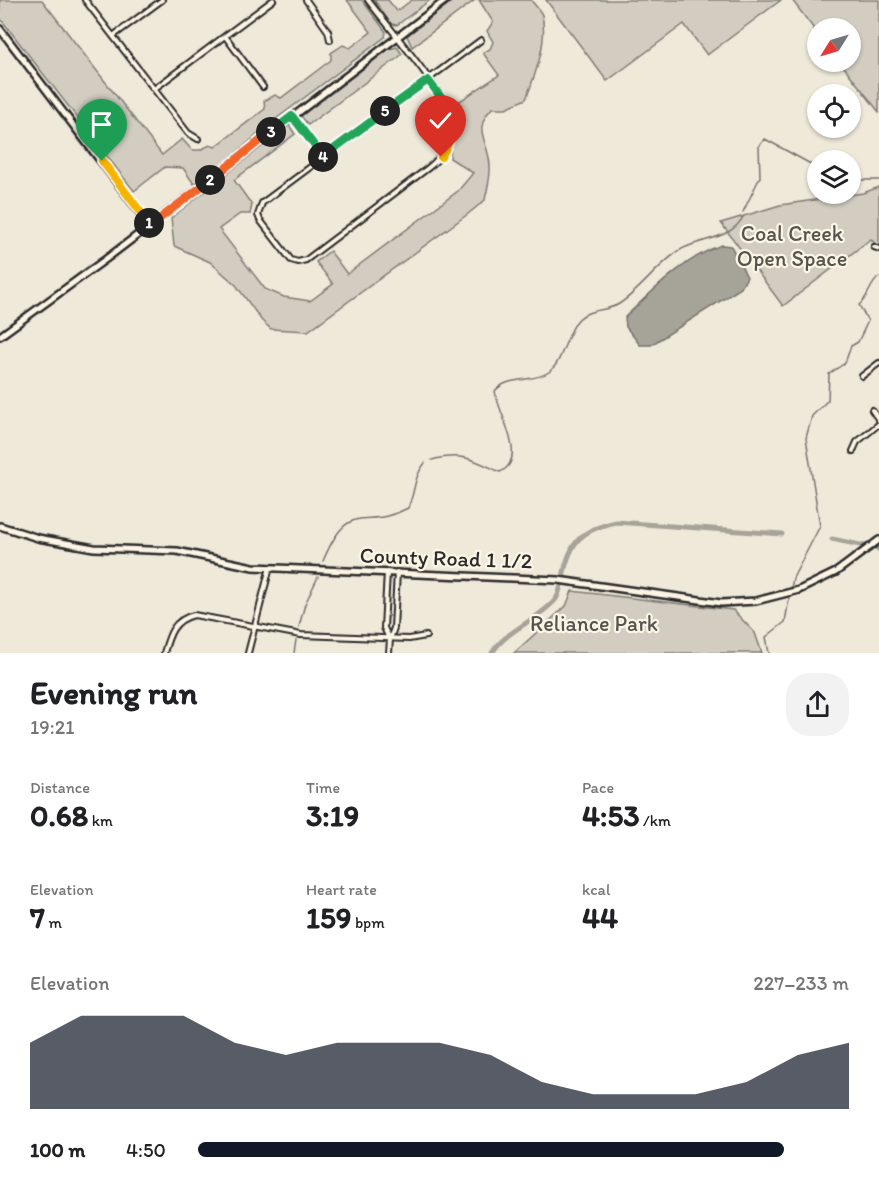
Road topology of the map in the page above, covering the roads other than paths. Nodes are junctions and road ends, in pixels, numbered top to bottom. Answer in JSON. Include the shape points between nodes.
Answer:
{"nodes":[{"id":1,"x":85,"y":0,"type":"edge"},
{"id":2,"x":162,"y":0,"type":"edge"},
{"id":3,"x":273,"y":0,"type":"edge"},
{"id":4,"x":306,"y":0,"type":"edge"},
{"id":5,"x":368,"y":0,"type":"edge"},
{"id":6,"x":446,"y":0,"type":"edge"},
{"id":7,"x":0,"y":29,"type":"edge"},
{"id":8,"x":113,"y":36,"type":"junction"},
{"id":9,"x":225,"y":36,"type":"junction"},
{"id":10,"x":396,"y":37,"type":"junction"},
{"id":11,"x":330,"y":40,"type":"dead end"},
{"id":12,"x":481,"y":40,"type":"dead end"},
{"id":13,"x":428,"y":80,"type":"junction"},
{"id":14,"x":262,"y":87,"type":"dead end"},
{"id":15,"x":154,"y":89,"type":"junction"},
{"id":16,"x":292,"y":116,"type":"junction"},
{"id":17,"x":198,"y":139,"type":"dead end"},
{"id":18,"x":323,"y":158,"type":"junction"},
{"id":19,"x":150,"y":226,"type":"junction"},
{"id":20,"x":0,"y":336,"type":"edge"},
{"id":21,"x":879,"y":363,"type":"edge"},
{"id":22,"x":862,"y":376,"type":"dead end"},
{"id":23,"x":872,"y":410,"type":"dead end"},
{"id":24,"x":879,"y":422,"type":"edge"},
{"id":25,"x":853,"y":451,"type":"dead end"},
{"id":26,"x":0,"y":526,"type":"edge"},
{"id":27,"x":878,"y":541,"type":"edge"},
{"id":28,"x":270,"y":567,"type":"junction"},
{"id":29,"x":387,"y":572,"type":"junction"},
{"id":30,"x":397,"y":572,"type":"junction"},
{"id":31,"x":255,"y":627,"type":"junction"},
{"id":32,"x":426,"y":636,"type":"dead end"},
{"id":33,"x":390,"y":639,"type":"junction"},
{"id":34,"x":164,"y":653,"type":"edge"},
{"id":35,"x":248,"y":653,"type":"edge"},
{"id":36,"x":388,"y":653,"type":"edge"}],
"edges":[{"from":1,"to":8,"type":"street"},
{"from":2,"to":8,"type":"street"},
{"from":3,"to":9,"type":"street"},
{"from":4,"to":11,"type":"street"},
{"from":5,"to":10,"type":"street"},
{"from":6,"to":10,"type":"street"},
{"from":7,"to":19,"type":"street"},
{"from":8,"to":15,"type":"street"},
{"from":9,"to":14,"type":"street"},
{"from":9,"to":15,"type":"street"},
{"from":10,"to":13,"type":"street"},
{"from":10,"to":16,"type":"street"},
{"from":12,"to":13,"type":"street"},
{"from":13,"to":18,"type":"street"},
{"from":13,"to":18,"type":"street","via":[[450,113],[451,132],[441,157],[306,260],[298,262],[286,256],[260,220],[259,208]]},
{"from":15,"to":17,"type":"street","via":[[188,133]]},
{"from":16,"to":18,"type":"street"},
{"from":16,"to":19,"type":"street"},
{"from":19,"to":20,"type":"street"},
{"from":21,"to":22,"type":"street"},
{"from":23,"to":24,"type":"street"},
{"from":24,"to":25,"type":"street","via":[[856,442]]},
{"from":26,"to":28,"type":"street","name":"County Road 1 1/2","via":[[38,538],[94,548],[177,551],[252,567]]},
{"from":27,"to":30,"type":"street","name":"County Road 1 1/2","via":[[836,572],[799,590],[734,603],[558,580]]},
{"from":28,"to":29,"type":"street","name":"County Road 1 1/2"},
{"from":28,"to":31,"type":"street"},
{"from":29,"to":30,"type":"street","name":"County Road 1 1/2"},
{"from":29,"to":33,"type":"street","via":[[384,628]]},
{"from":30,"to":33,"type":"street"},
{"from":31,"to":33,"type":"street","via":[[301,635]]},
{"from":31,"to":34,"type":"street","via":[[190,616],[172,629]]},
{"from":31,"to":35,"type":"street"},
{"from":32,"to":33,"type":"street"},
{"from":33,"to":36,"type":"street"}]}
